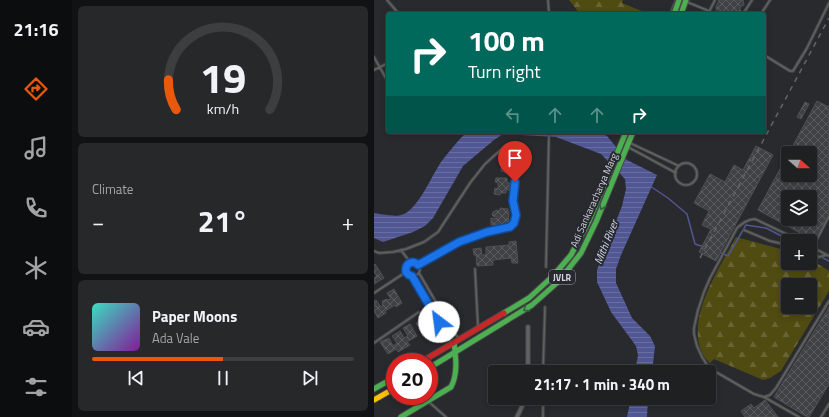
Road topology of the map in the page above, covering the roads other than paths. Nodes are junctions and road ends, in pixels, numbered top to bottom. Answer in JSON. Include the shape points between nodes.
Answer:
{"nodes":[{"id":1,"x":387,"y":0,"type":"edge"},
{"id":2,"x":548,"y":0,"type":"edge"},
{"id":3,"x":679,"y":0,"type":"edge"},
{"id":4,"x":715,"y":0,"type":"edge"},
{"id":5,"x":752,"y":0,"type":"edge"},
{"id":6,"x":770,"y":0,"type":"edge"},
{"id":7,"x":686,"y":1,"type":"edge"},
{"id":8,"x":829,"y":3,"type":"edge"},
{"id":9,"x":709,"y":11,"type":"joint"},
{"id":10,"x":397,"y":12,"type":"edge"},
{"id":11,"x":548,"y":12,"type":"edge"},
{"id":12,"x":675,"y":12,"type":"edge"},
{"id":13,"x":682,"y":12,"type":"edge"},
{"id":14,"x":744,"y":12,"type":"edge"},
{"id":15,"x":762,"y":12,"type":"edge"},
{"id":16,"x":766,"y":56,"type":"edge"},
{"id":17,"x":374,"y":57,"type":"edge"},
{"id":18,"x":386,"y":64,"type":"edge"},
{"id":19,"x":380,"y":67,"type":"junction"},
{"id":20,"x":374,"y":70,"type":"edge"},
{"id":21,"x":386,"y":78,"type":"edge"},
{"id":22,"x":549,"y":134,"type":"edge"},
{"id":23,"x":625,"y":134,"type":"edge"},
{"id":24,"x":632,"y":134,"type":"edge"},
{"id":25,"x":628,"y":144,"type":"junction"},
{"id":26,"x":679,"y":166,"type":"junction"},
{"id":27,"x":676,"y":173,"type":"junction"},
{"id":28,"x":829,"y":216,"type":"edge"},
{"id":29,"x":744,"y":230,"type":"dead end"},
{"id":30,"x":787,"y":234,"type":"edge"},
{"id":31,"x":817,"y":239,"type":"edge"},
{"id":32,"x":781,"y":243,"type":"edge"},
{"id":33,"x":817,"y":249,"type":"edge"},
{"id":34,"x":401,"y":250,"type":"junction"},
{"id":35,"x":374,"y":251,"type":"edge"},
{"id":36,"x":826,"y":255,"type":"junction"},
{"id":37,"x":817,"y":256,"type":"edge"},
{"id":38,"x":829,"y":256,"type":"edge"},
{"id":39,"x":410,"y":262,"type":"junction"},
{"id":40,"x":418,"y":265,"type":"junction"},
{"id":41,"x":546,"y":267,"type":"dead end"},
{"id":42,"x":475,"y":269,"type":"dead end"},
{"id":43,"x":406,"y":272,"type":"junction"},
{"id":44,"x":419,"y":272,"type":"junction"},
{"id":45,"x":412,"y":276,"type":"junction"},
{"id":46,"x":374,"y":292,"type":"edge"},
{"id":47,"x":829,"y":301,"type":"edge"},
{"id":48,"x":545,"y":307,"type":"dead end"},
{"id":49,"x":419,"y":312,"type":"dead end"},
{"id":50,"x":528,"y":327,"type":"dead end"},
{"id":51,"x":478,"y":329,"type":"junction"},
{"id":52,"x":460,"y":340,"type":"junction"},
{"id":53,"x":374,"y":342,"type":"edge"},
{"id":54,"x":453,"y":344,"type":"junction"},
{"id":55,"x":455,"y":352,"type":"junction"},
{"id":56,"x":437,"y":353,"type":"edge"},
{"id":57,"x":438,"y":362,"type":"edge"},
{"id":58,"x":528,"y":365,"type":"edge"},
{"id":59,"x":543,"y":365,"type":"edge"},
{"id":60,"x":386,"y":382,"type":"edge"},
{"id":61,"x":374,"y":389,"type":"edge"},
{"id":62,"x":386,"y":393,"type":"edge"},
{"id":63,"x":438,"y":395,"type":"edge"},
{"id":64,"x":764,"y":397,"type":"junction"},
{"id":65,"x":374,"y":400,"type":"edge"},
{"id":66,"x":829,"y":404,"type":"edge"},
{"id":67,"x":421,"y":405,"type":"edge"},
{"id":68,"x":432,"y":405,"type":"edge"},
{"id":69,"x":523,"y":405,"type":"edge"},
{"id":70,"x":543,"y":405,"type":"edge"},
{"id":71,"x":401,"y":417,"type":"edge"},
{"id":72,"x":446,"y":417,"type":"edge"},
{"id":73,"x":517,"y":417,"type":"edge"},
{"id":74,"x":543,"y":417,"type":"edge"},
{"id":75,"x":799,"y":417,"type":"edge"},
{"id":76,"x":821,"y":417,"type":"edge"}],
"edges":[{"from":1,"to":10,"type":"lane"},
{"from":2,"to":11,"type":"lane"},
{"from":3,"to":12,"type":"main road"},
{"from":4,"to":9,"type":"lane"},
{"from":5,"to":14,"type":"lane"},
{"from":6,"to":15,"type":"lane"},
{"from":7,"to":9,"type":"lane"},
{"from":7,"to":13,"type":"main road"},
{"from":8,"to":16,"type":"lane","via":[[793,71]]},
{"from":17,"to":19,"type":"lane"},
{"from":18,"to":19,"type":"lane"},
{"from":19,"to":20,"type":"lane"},
{"from":19,"to":21,"type":"lane"},
{"from":22,"to":41,"type":"lane"},
{"from":23,"to":51,"type":"main road","name":"Adi Sankaracharya Marg","number":"JVLR","via":[[589,221],[571,255],[529,298]]},
{"from":24,"to":25,"type":"main road","name":"Adi Sankaracharya Marg","number":"JVLR"},
{"from":25,"to":26,"type":"lane"},
{"from":25,"to":27,"type":"lane"},
{"from":25,"to":55,"type":"main road","name":"Adi Sankaracharya Marg","number":"JVLR","one_way":true,"via":[[581,253],[559,281],[532,305]]},
{"from":26,"to":27,"type":"lane"},
{"from":26,"to":27,"type":"lane","via":[[691,165],[696,171],[696,178],[691,184],[683,185],[677,180]]},
{"from":28,"to":31,"type":"lane"},
{"from":29,"to":32,"type":"lane"},
{"from":30,"to":64,"type":"lane","via":[[756,218],[745,221],[737,228],[710,278],[696,316],[695,340],[709,368],[754,394]]},
{"from":33,"to":36,"type":"lane"},
{"from":34,"to":35,"type":"lane","via":[[379,253]]},
{"from":34,"to":39,"type":"lane"},
{"from":34,"to":40,"type":"lane","via":[[424,242],[438,232],[484,164],[505,146],[515,148],[514,223],[510,227],[459,242]]},
{"from":36,"to":37,"type":"lane"},
{"from":36,"to":38,"type":"lane"},
{"from":39,"to":40,"type":"lane"},
{"from":39,"to":43,"type":"lane"},
{"from":40,"to":44,"type":"lane"},
{"from":42,"to":51,"type":"lane"},
{"from":43,"to":45,"type":"lane"},
{"from":43,"to":46,"type":"lane"},
{"from":44,"to":45,"type":"lane"},
{"from":44,"to":52,"type":"lane"},
{"from":45,"to":54,"type":"lane"},
{"from":47,"to":64,"type":"lane","via":[[776,388]]},
{"from":48,"to":59,"type":"lane"},
{"from":49,"to":53,"type":"lane"},
{"from":50,"to":58,"type":"street"},
{"from":51,"to":52,"type":"main road","name":"Adi Sankaracharya Marg","number":"JVLR"},
{"from":52,"to":54,"type":"main road","name":"Adi Sankaracharya Marg","number":"JVLR"},
{"from":54,"to":55,"type":"main road"},
{"from":54,"to":56,"type":"main road","name":"Adi Sankaracharya Marg","number":"JVLR"},
{"from":55,"to":57,"type":"main road","name":"Adi Sankaracharya Marg","number":"JVLR"},
{"from":55,"to":63,"type":"main road","via":[[454,383]]},
{"from":60,"to":61,"type":"main road"},
{"from":62,"to":65,"type":"main road"},
{"from":64,"to":75,"type":"lane"},
{"from":66,"to":76,"type":"lane"},
{"from":67,"to":71,"type":"main road"},
{"from":68,"to":72,"type":"lane"},
{"from":69,"to":73,"type":"street"},
{"from":70,"to":74,"type":"lane"}]}
